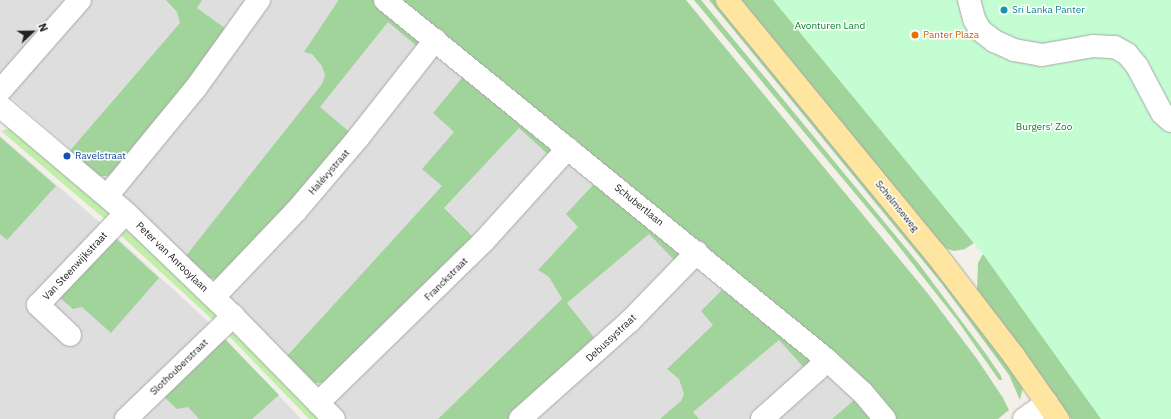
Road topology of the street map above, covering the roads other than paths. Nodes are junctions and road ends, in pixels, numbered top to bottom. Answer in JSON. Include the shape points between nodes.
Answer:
{"nodes":[{"id":1,"x":260,"y":0,"type":"edge"},
{"id":2,"x":385,"y":0,"type":"edge"},
{"id":3,"x":727,"y":0,"type":"edge"},
{"id":4,"x":969,"y":0,"type":"edge"},
{"id":5,"x":74,"y":2,"type":"edge"},
{"id":6,"x":435,"y":40,"type":"junction"},
{"id":7,"x":0,"y":91,"type":"edge"},
{"id":8,"x":3,"y":114,"type":"edge"},
{"id":9,"x":1171,"y":121,"type":"edge"},
{"id":10,"x":568,"y":148,"type":"junction"},
{"id":11,"x":107,"y":196,"type":"junction"},
{"id":12,"x":126,"y":213,"type":"junction"},
{"id":13,"x":697,"y":252,"type":"junction"},
{"id":14,"x":214,"y":298,"type":"junction"},
{"id":15,"x":233,"y":316,"type":"junction"},
{"id":16,"x":70,"y":335,"type":"dead end"},
{"id":17,"x":826,"y":359,"type":"junction"},
{"id":18,"x":318,"y":403,"type":"junction"},
{"id":19,"x":1053,"y":411,"type":"edge"},
{"id":20,"x":126,"y":419,"type":"edge"},
{"id":21,"x":334,"y":419,"type":"edge"},
{"id":22,"x":520,"y":419,"type":"edge"},
{"id":23,"x":762,"y":419,"type":"edge"},
{"id":24,"x":885,"y":419,"type":"edge"},
{"id":25,"x":1024,"y":419,"type":"edge"}],
"edges":[{"from":1,"to":11,"type":"street","via":[[195,89]]},
{"from":2,"to":6,"type":"street","name":"Schubertlaan"},
{"from":3,"to":19,"type":"main road","name":"Schelmseweg","via":[[935,252]]},
{"from":4,"to":9,"type":"street","via":[[980,30],[994,41],[1014,50],[1042,55],[1093,46],[1115,47],[1121,50],[1137,66],[1162,113]]},
{"from":5,"to":7,"type":"street"},
{"from":6,"to":10,"type":"street","name":"Schubertlaan"},
{"from":6,"to":14,"type":"street","name":"Halévystraat","via":[[296,211]]},
{"from":8,"to":11,"type":"street","name":"Peter van Anrooylaan"},
{"from":10,"to":13,"type":"street","name":"Schubertlaan"},
{"from":10,"to":18,"type":"street","name":"Franckstraat","via":[[484,241]]},
{"from":11,"to":12,"type":"street","name":"Peter van Anrooylaan"},
{"from":12,"to":14,"type":"street","name":"Peter van Anrooylaan"},
{"from":12,"to":16,"type":"street","name":"Van Steenwijkstraat","via":[[38,305]]},
{"from":13,"to":17,"type":"street","name":"Schubertlaan"},
{"from":13,"to":22,"type":"street","name":"Debussystraat","via":[[630,321]]},
{"from":14,"to":15,"type":"street","name":"Peter van Anrooylaan"},
{"from":15,"to":18,"type":"street","name":"Peter van Anrooylaan"},
{"from":15,"to":20,"type":"street","name":"Slothouberstraat"},
{"from":17,"to":23,"type":"street"},
{"from":17,"to":24,"type":"street","name":"Schubertlaan","via":[[854,383]]},
{"from":18,"to":21,"type":"street","name":"Peter van Anrooylaan"},
{"from":19,"to":25,"type":"street"}]}
